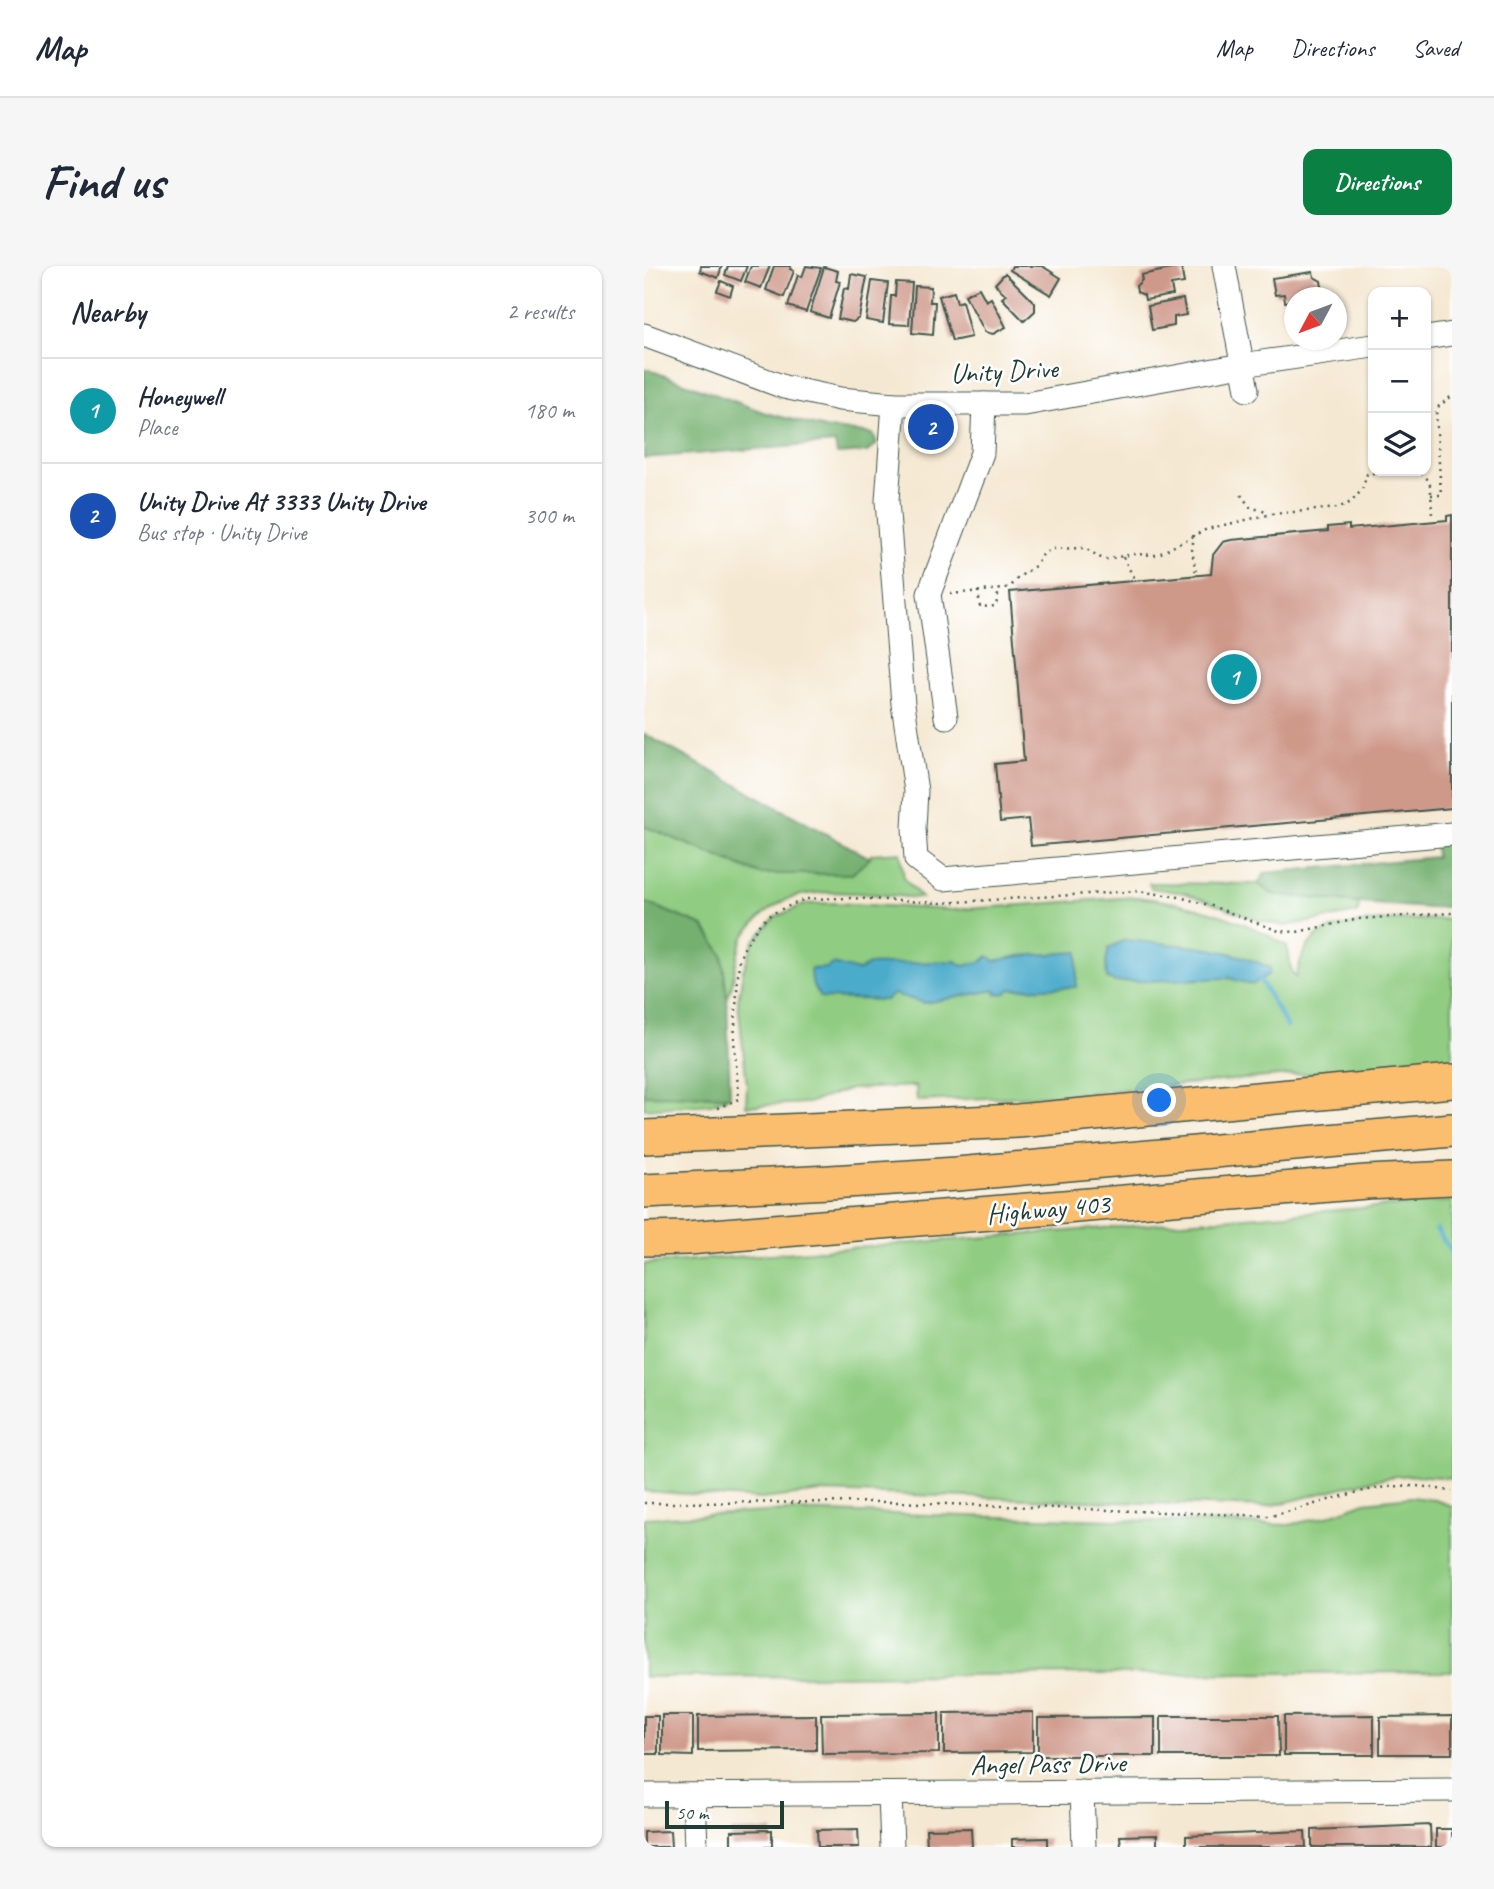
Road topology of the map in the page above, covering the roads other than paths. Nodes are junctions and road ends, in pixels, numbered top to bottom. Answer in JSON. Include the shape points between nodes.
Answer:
{"nodes":[{"id":1,"x":1224,"y":266,"type":"edge"},
{"id":2,"x":1452,"y":334,"type":"edge"},
{"id":3,"x":644,"y":335,"type":"edge"},
{"id":4,"x":1431,"y":337,"type":"edge"},
{"id":5,"x":1368,"y":347,"type":"edge"},
{"id":6,"x":1242,"y":365,"type":"junction"},
{"id":7,"x":1247,"y":390,"type":"dead end"},
{"id":8,"x":894,"y":404,"type":"junction"},
{"id":9,"x":984,"y":404,"type":"junction"},
{"id":10,"x":946,"y":717,"type":"dead end"},
{"id":11,"x":1452,"y":834,"type":"edge"},
{"id":12,"x":1452,"y":1081,"type":"edge"},
{"id":13,"x":1452,"y":1130,"type":"edge"},
{"id":14,"x":644,"y":1136,"type":"edge"},
{"id":15,"x":1452,"y":1178,"type":"edge"},
{"id":16,"x":644,"y":1191,"type":"edge"},
{"id":17,"x":688,"y":1238,"type":"junction"},
{"id":18,"x":644,"y":1239,"type":"edge"},
{"id":19,"x":644,"y":1247,"type":"edge"},
{"id":20,"x":1452,"y":1790,"type":"edge"},
{"id":21,"x":1082,"y":1792,"type":"junction"},
{"id":22,"x":644,"y":1795,"type":"edge"},
{"id":23,"x":890,"y":1795,"type":"junction"},
{"id":24,"x":694,"y":1796,"type":"junction"},
{"id":25,"x":696,"y":1847,"type":"edge"},
{"id":26,"x":892,"y":1847,"type":"edge"},
{"id":27,"x":1083,"y":1847,"type":"edge"}],
"edges":[{"from":1,"to":6,"type":"street"},
{"from":2,"to":4,"type":"street"},
{"from":3,"to":8,"type":"street","name":"Unity Drive","via":[[784,387]]},
{"from":5,"to":6,"type":"street","name":"Unity Drive"},
{"from":6,"to":7,"type":"street"},
{"from":6,"to":9,"type":"street","name":"Unity Drive","via":[[1025,404]]},
{"from":8,"to":9,"type":"street","name":"Unity Drive"},
{"from":8,"to":11,"type":"street","via":[[887,500],[903,704],[916,792],[916,859],[943,879]]},
{"from":9,"to":10,"type":"street","via":[[982,453],[929,594]]},
{"from":12,"to":14,"type":"highway","via":[[1018,1121]]},
{"from":13,"to":16,"type":"highway","via":[[957,1174]]},
{"from":15,"to":17,"type":"highway","name":"Highway 403"},
{"from":17,"to":18,"type":"highway","name":"Highway 403"},
{"from":17,"to":19,"type":"highway"},
{"from":20,"to":21,"type":"street","name":"Angel Pass Drive"},
{"from":21,"to":23,"type":"street","name":"Angel Pass Drive"},
{"from":21,"to":27,"type":"street"},
{"from":22,"to":24,"type":"street","name":"Angel Pass Drive"},
{"from":23,"to":24,"type":"street","name":"Angel Pass Drive"},
{"from":23,"to":26,"type":"street"},
{"from":24,"to":25,"type":"street"}]}
